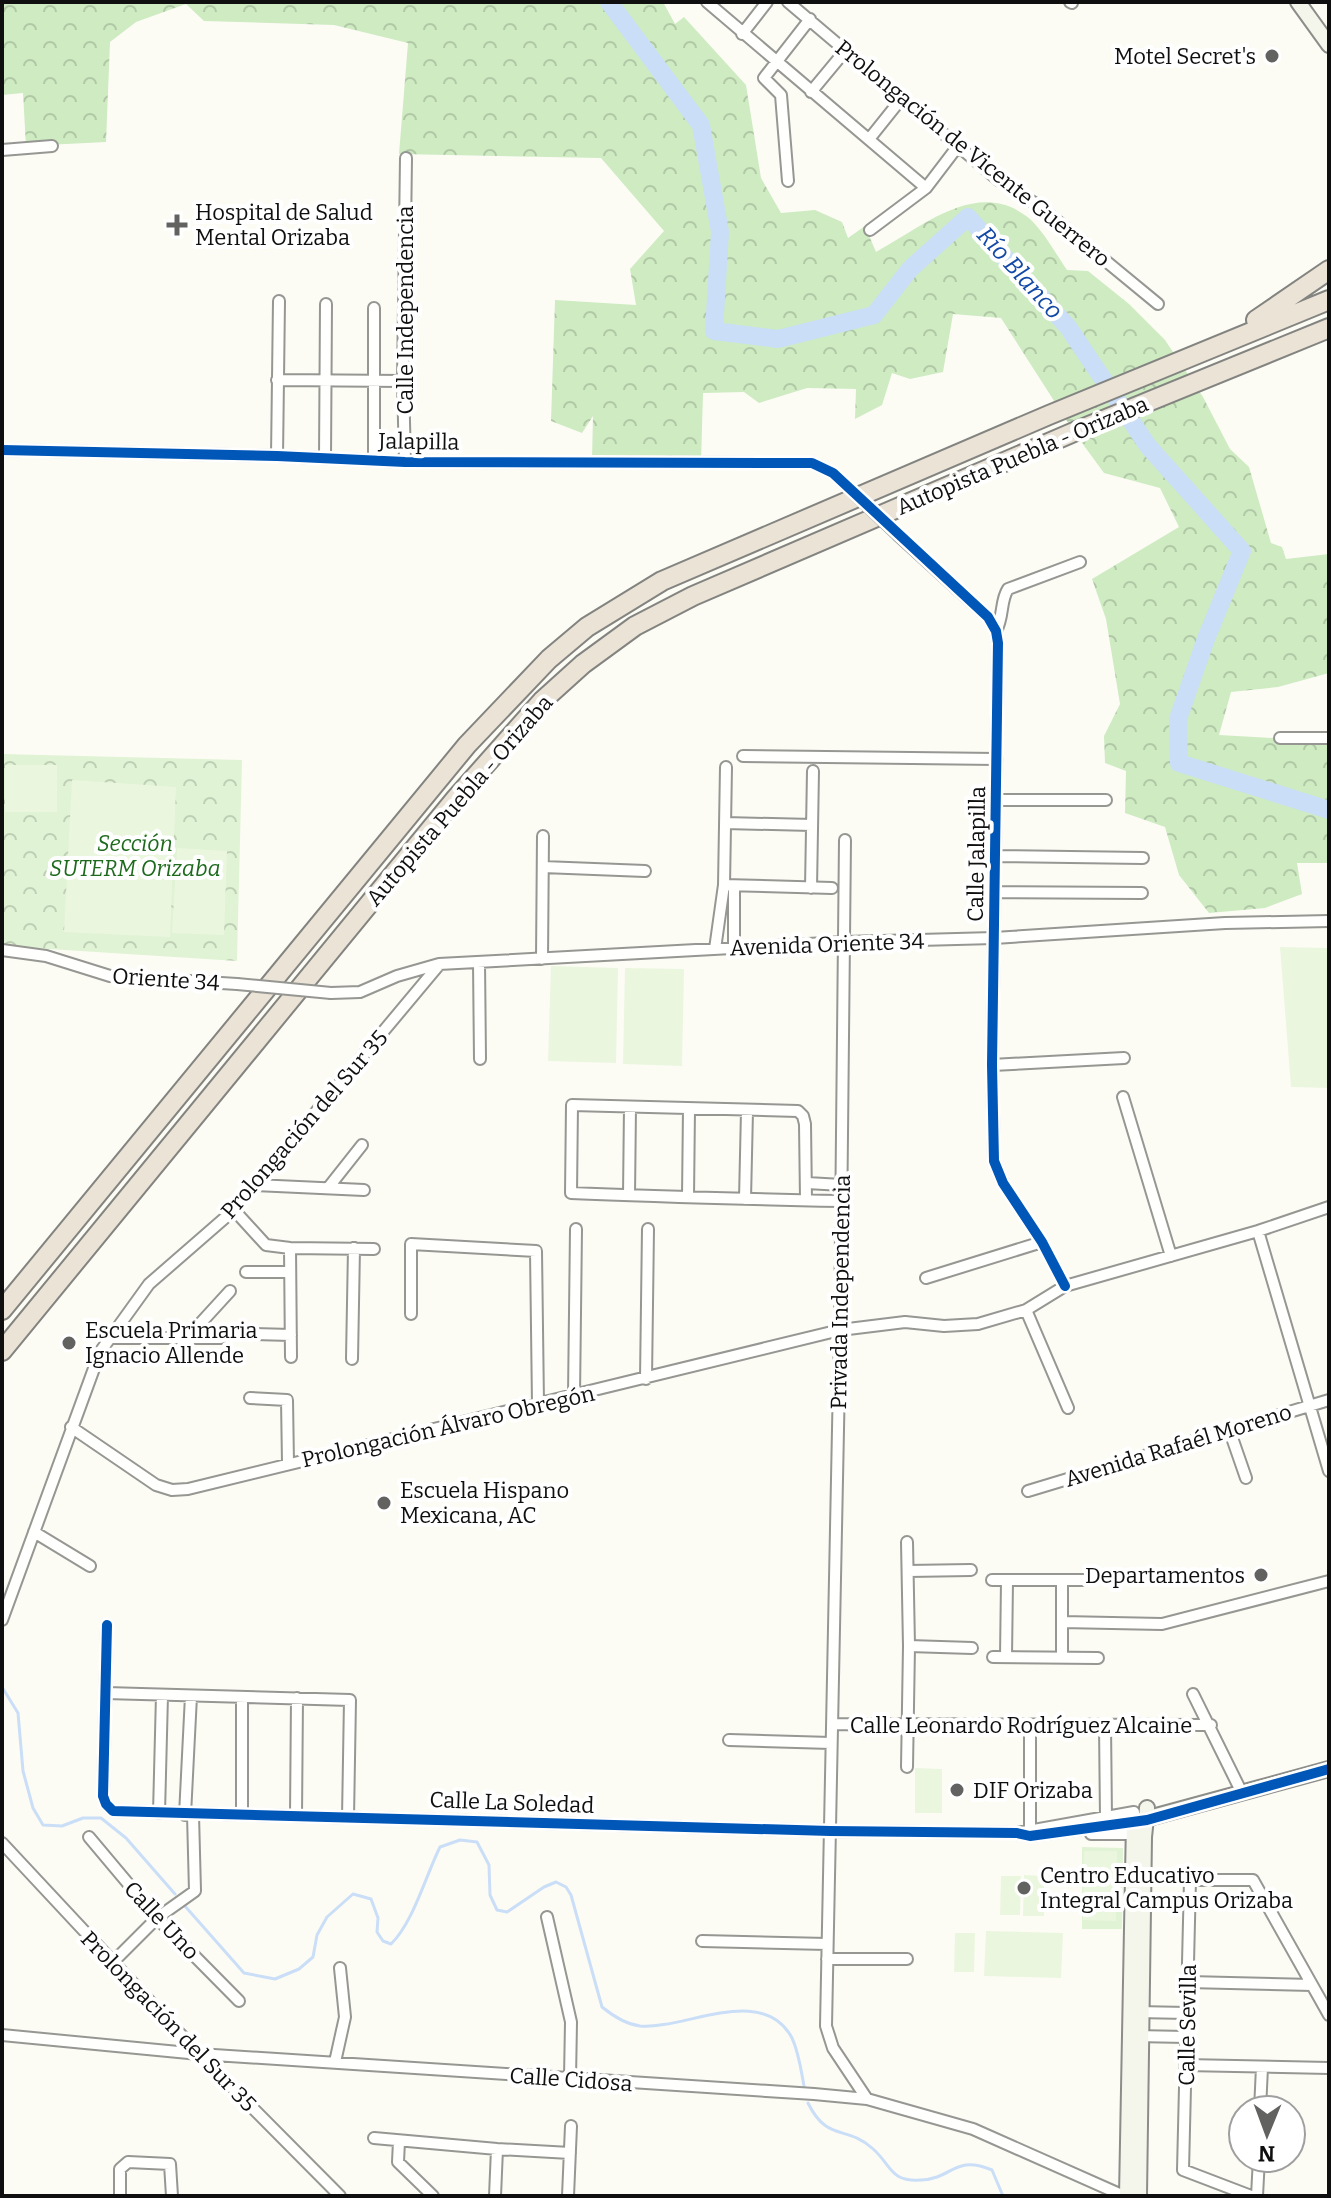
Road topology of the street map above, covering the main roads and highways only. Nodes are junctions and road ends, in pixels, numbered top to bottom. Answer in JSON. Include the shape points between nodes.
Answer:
{"nodes":[{"id":1,"x":1329,"y":270,"type":"edge"},
{"id":2,"x":1329,"y":300,"type":"edge"},
{"id":3,"x":1329,"y":328,"type":"edge"},
{"id":4,"x":1329,"y":338,"type":"edge"},
{"id":5,"x":1210,"y":349,"type":"junction"},
{"id":6,"x":1239,"y":365,"type":"junction"},
{"id":7,"x":2,"y":1310,"type":"edge"},
{"id":8,"x":2,"y":1351,"type":"edge"}],
"edges":[{"from":1,"to":5,"type":"highway"},
{"from":2,"to":5,"type":"highway","name":"Autopista Puebla - Orizaba"},
{"from":3,"to":6,"type":"highway","name":"Autopista Puebla - Orizaba"},
{"from":4,"to":6,"type":"highway"},
{"from":5,"to":7,"type":"highway","name":"Autopista Puebla - Orizaba","via":[[662,581],[587,627],[467,745]]},
{"from":6,"to":8,"type":"highway","name":"Autopista Puebla - Orizaba","via":[[693,596],[635,626],[574,672],[456,798]]}]}
